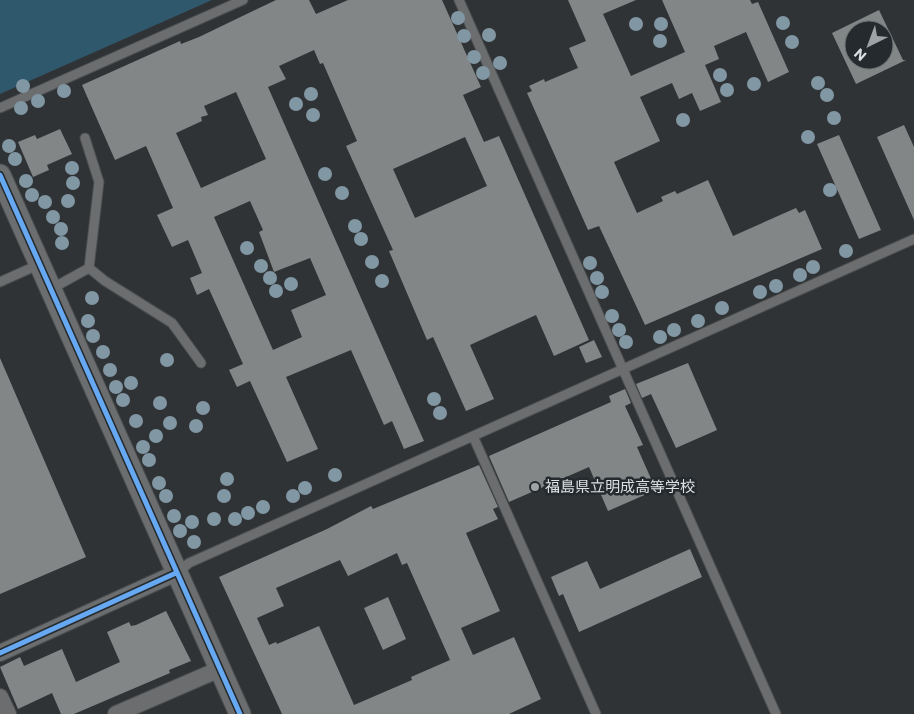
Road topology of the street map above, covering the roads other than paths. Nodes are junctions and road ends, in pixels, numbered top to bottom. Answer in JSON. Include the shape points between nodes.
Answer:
{"nodes":[{"id":1,"x":243,"y":0,"type":"edge"},
{"id":2,"x":459,"y":0,"type":"edge"},
{"id":3,"x":0,"y":108,"type":"edge"},
{"id":4,"x":85,"y":138,"type":"dead end"},
{"id":5,"x":0,"y":175,"type":"edge"},
{"id":6,"x":914,"y":239,"type":"edge"},
{"id":7,"x":40,"y":264,"type":"junction"},
{"id":8,"x":89,"y":268,"type":"junction"},
{"id":9,"x":0,"y":282,"type":"edge"},
{"id":10,"x":51,"y":289,"type":"junction"},
{"id":11,"x":201,"y":363,"type":"dead end"},
{"id":12,"x":621,"y":369,"type":"junction"},
{"id":13,"x":472,"y":436,"type":"junction"},
{"id":14,"x":176,"y":573,"type":"junction"},
{"id":15,"x":0,"y":653,"type":"edge"},
{"id":16,"x":220,"y":669,"type":"junction"},
{"id":17,"x":0,"y":697,"type":"edge"},
{"id":18,"x":8,"y":714,"type":"edge"},
{"id":19,"x":116,"y":714,"type":"edge"},
{"id":20,"x":240,"y":714,"type":"edge"},
{"id":21,"x":596,"y":714,"type":"edge"},
{"id":22,"x":776,"y":714,"type":"edge"}],
"edges":[{"from":1,"to":3,"type":"lane"},
{"from":2,"to":12,"type":"lane"},
{"from":4,"to":8,"type":"lane","via":[[99,182]]},
{"from":5,"to":7,"type":"street"},
{"from":6,"to":12,"type":"lane"},
{"from":7,"to":9,"type":"lane"},
{"from":7,"to":10,"type":"street"},
{"from":8,"to":10,"type":"lane"},
{"from":8,"to":11,"type":"lane","via":[[172,323]]},
{"from":10,"to":14,"type":"street"},
{"from":12,"to":13,"type":"lane"},
{"from":12,"to":22,"type":"lane"},
{"from":13,"to":14,"type":"lane","via":[[189,563]]},
{"from":13,"to":21,"type":"lane"},
{"from":14,"to":15,"type":"street"},
{"from":14,"to":16,"type":"street"},
{"from":16,"to":19,"type":"street"},
{"from":16,"to":20,"type":"street"},
{"from":17,"to":18,"type":"street"}]}
